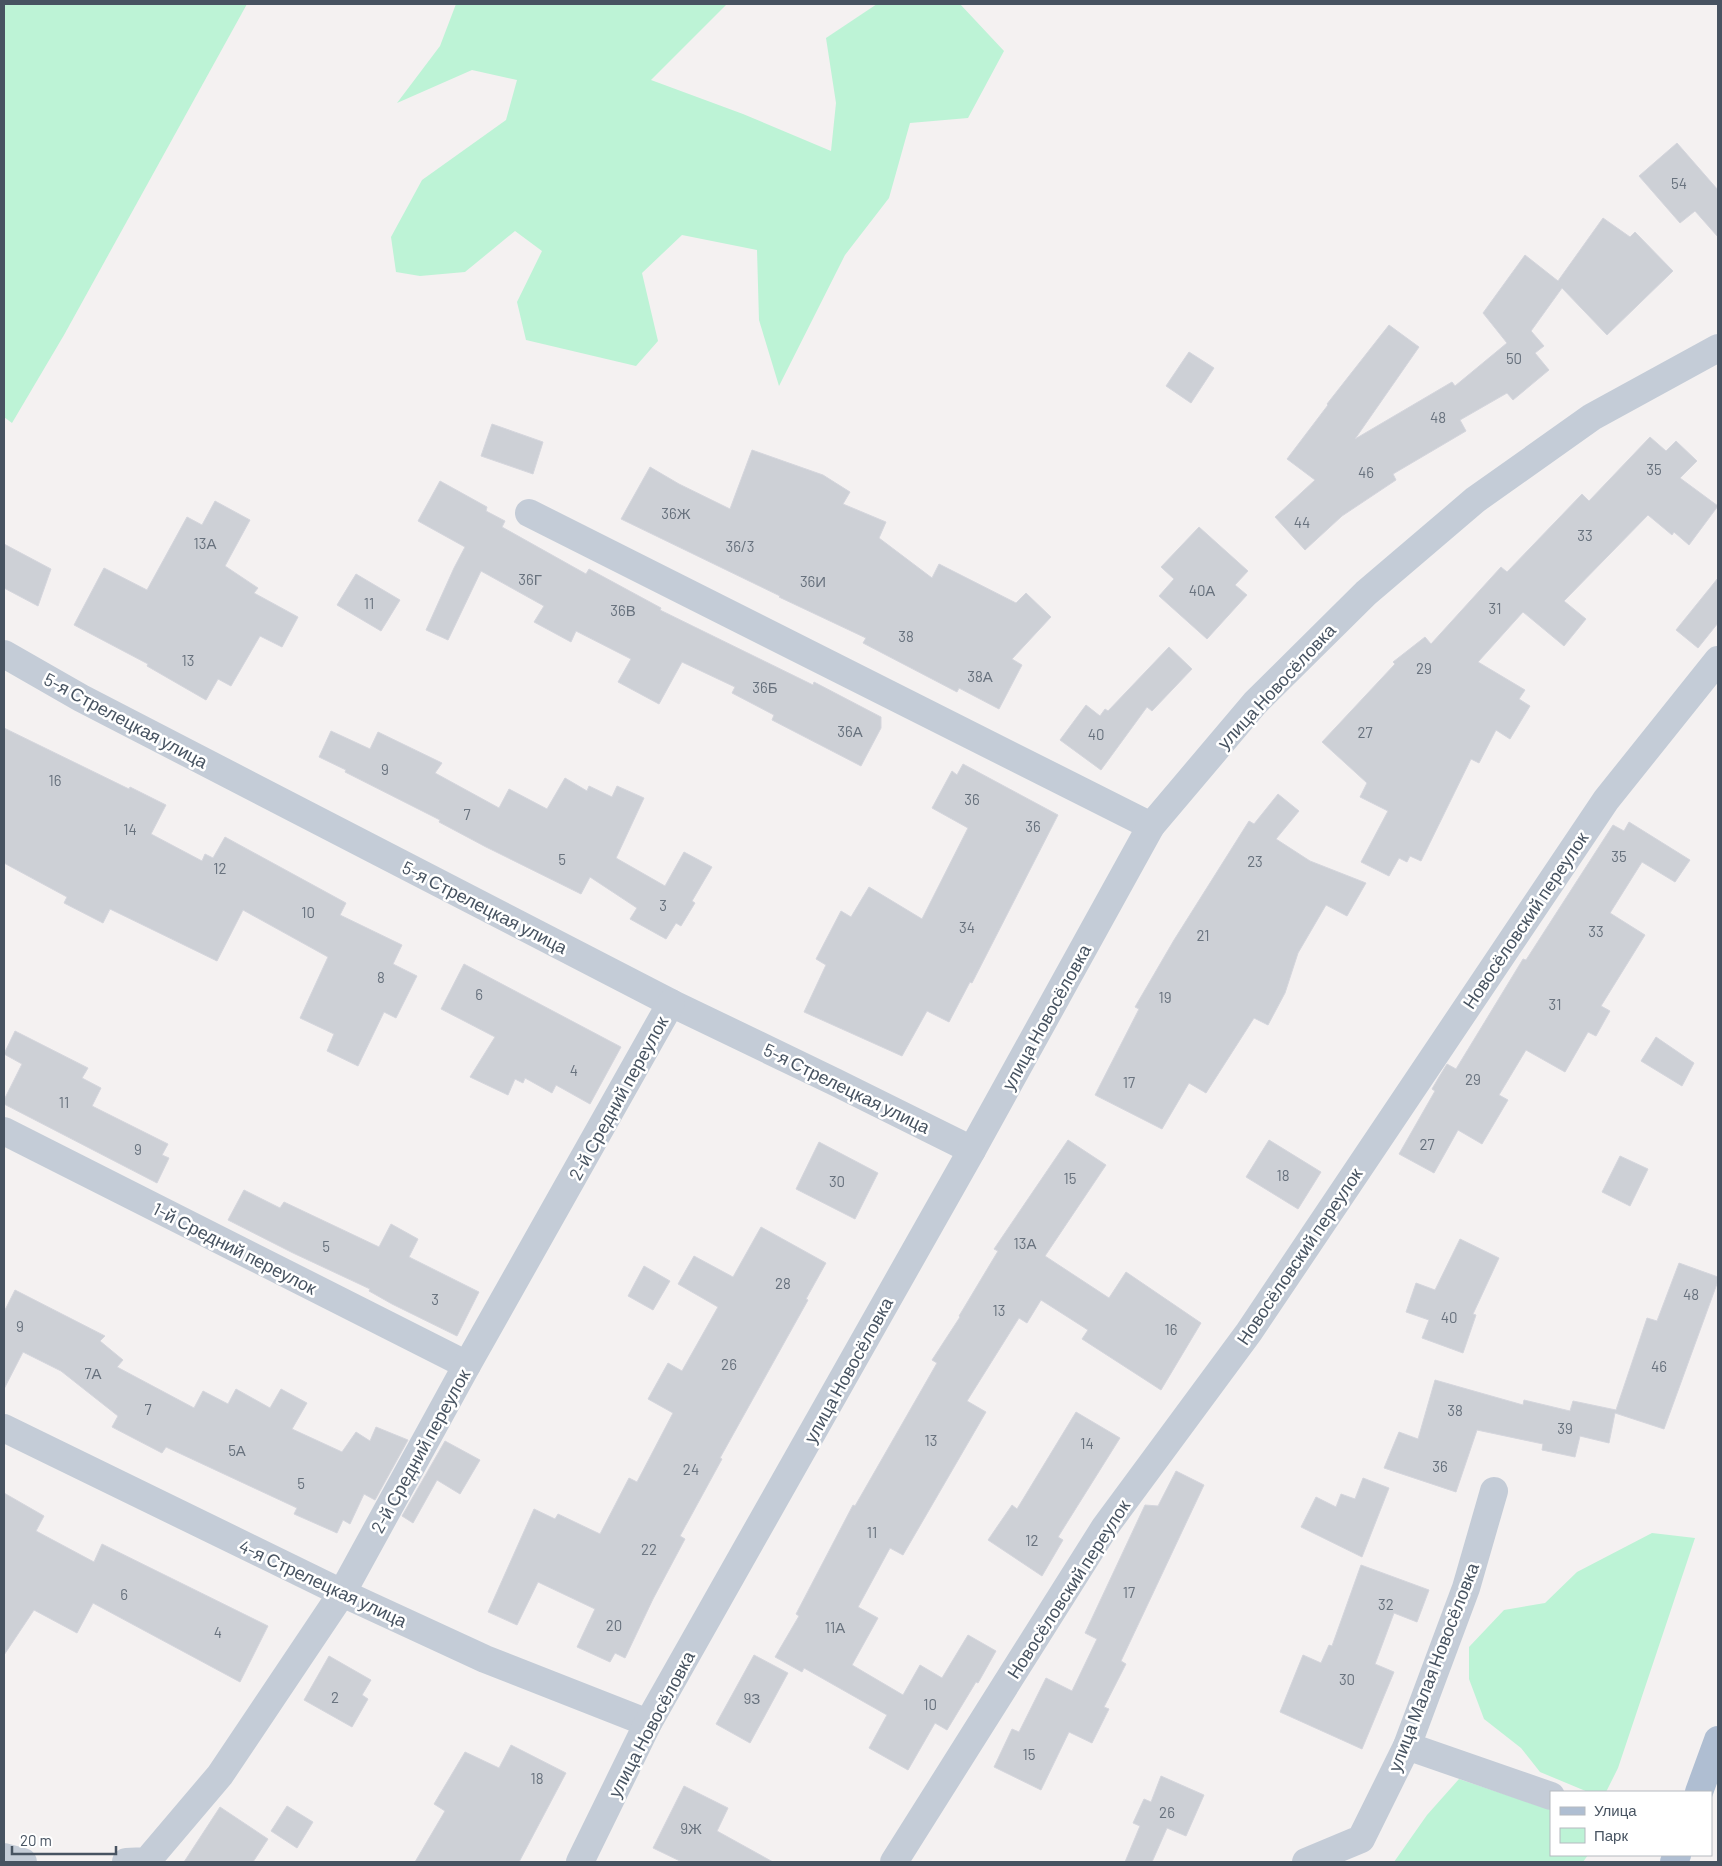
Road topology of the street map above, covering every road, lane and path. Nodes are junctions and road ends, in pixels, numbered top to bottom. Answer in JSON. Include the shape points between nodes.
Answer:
{"nodes":[{"id":1,"x":1718,"y":348,"type":"edge"},
{"id":2,"x":529,"y":513,"type":"dead end"},
{"id":3,"x":4,"y":654,"type":"edge"},
{"id":4,"x":1718,"y":660,"type":"edge"},
{"id":5,"x":1151,"y":826,"type":"junction"},
{"id":6,"x":671,"y":1003,"type":"junction"},
{"id":7,"x":4,"y":1131,"type":"edge"},
{"id":8,"x":972,"y":1150,"type":"junction"},
{"id":9,"x":467,"y":1366,"type":"junction"},
{"id":10,"x":4,"y":1428,"type":"edge"},
{"id":11,"x":1494,"y":1491,"type":"dead end"},
{"id":12,"x":342,"y":1593,"type":"junction"},
{"id":13,"x":648,"y":1724,"type":"junction"},
{"id":14,"x":1718,"y":1740,"type":"edge"},
{"id":15,"x":1408,"y":1746,"type":"junction"},
{"id":16,"x":1699,"y":1791,"type":"edge"},
{"id":17,"x":1550,"y":1796,"type":"edge"},
{"id":18,"x":4,"y":1857,"type":"edge"},
{"id":19,"x":22,"y":1862,"type":"edge"},
{"id":20,"x":126,"y":1862,"type":"edge"},
{"id":21,"x":580,"y":1862,"type":"edge"},
{"id":22,"x":894,"y":1862,"type":"edge"},
{"id":23,"x":1306,"y":1862,"type":"edge"}],
"edges":[{"from":1,"to":5,"type":"street","name":"улица Новосёловка","via":[[1592,418],[1475,500],[1366,593],[1255,703]]},
{"from":2,"to":5,"type":"street"},
{"from":3,"to":6,"type":"street","name":"5-я Стрелецкая улица","via":[[81,698]]},
{"from":4,"to":22,"type":"street","name":"Новосёловский переулок","via":[[1606,800],[1249,1332],[1105,1527]]},
{"from":5,"to":8,"type":"street","name":"улица Новосёловка"},
{"from":6,"to":8,"type":"street","name":"5-я Стрелецкая улица"},
{"from":6,"to":9,"type":"street","name":"2-й Средний переулок"},
{"from":7,"to":9,"type":"street","name":"1-й Средний переулок"},
{"from":8,"to":13,"type":"street","name":"улица Новосёловка"},
{"from":9,"to":12,"type":"street","name":"2-й Средний переулок"},
{"from":10,"to":12,"type":"street","name":"4-я Стрелецкая улица"},
{"from":11,"to":15,"type":"street","name":"улица Малая Новосёловка","via":[[1466,1588]]},
{"from":12,"to":13,"type":"street","name":"4-я Стрелецкая улица","via":[[485,1659]]},
{"from":12,"to":20,"type":"street","name":"2-й Средний переулок","via":[[220,1774],[147,1861]]},
{"from":13,"to":21,"type":"street","name":"улица Новосёловка"},
{"from":14,"to":16,"type":"main road"},
{"from":15,"to":17,"type":"street"},
{"from":15,"to":23,"type":"street","name":"улица Малая Новосёловка","via":[[1361,1839]]},
{"from":18,"to":19,"type":"street"}]}
